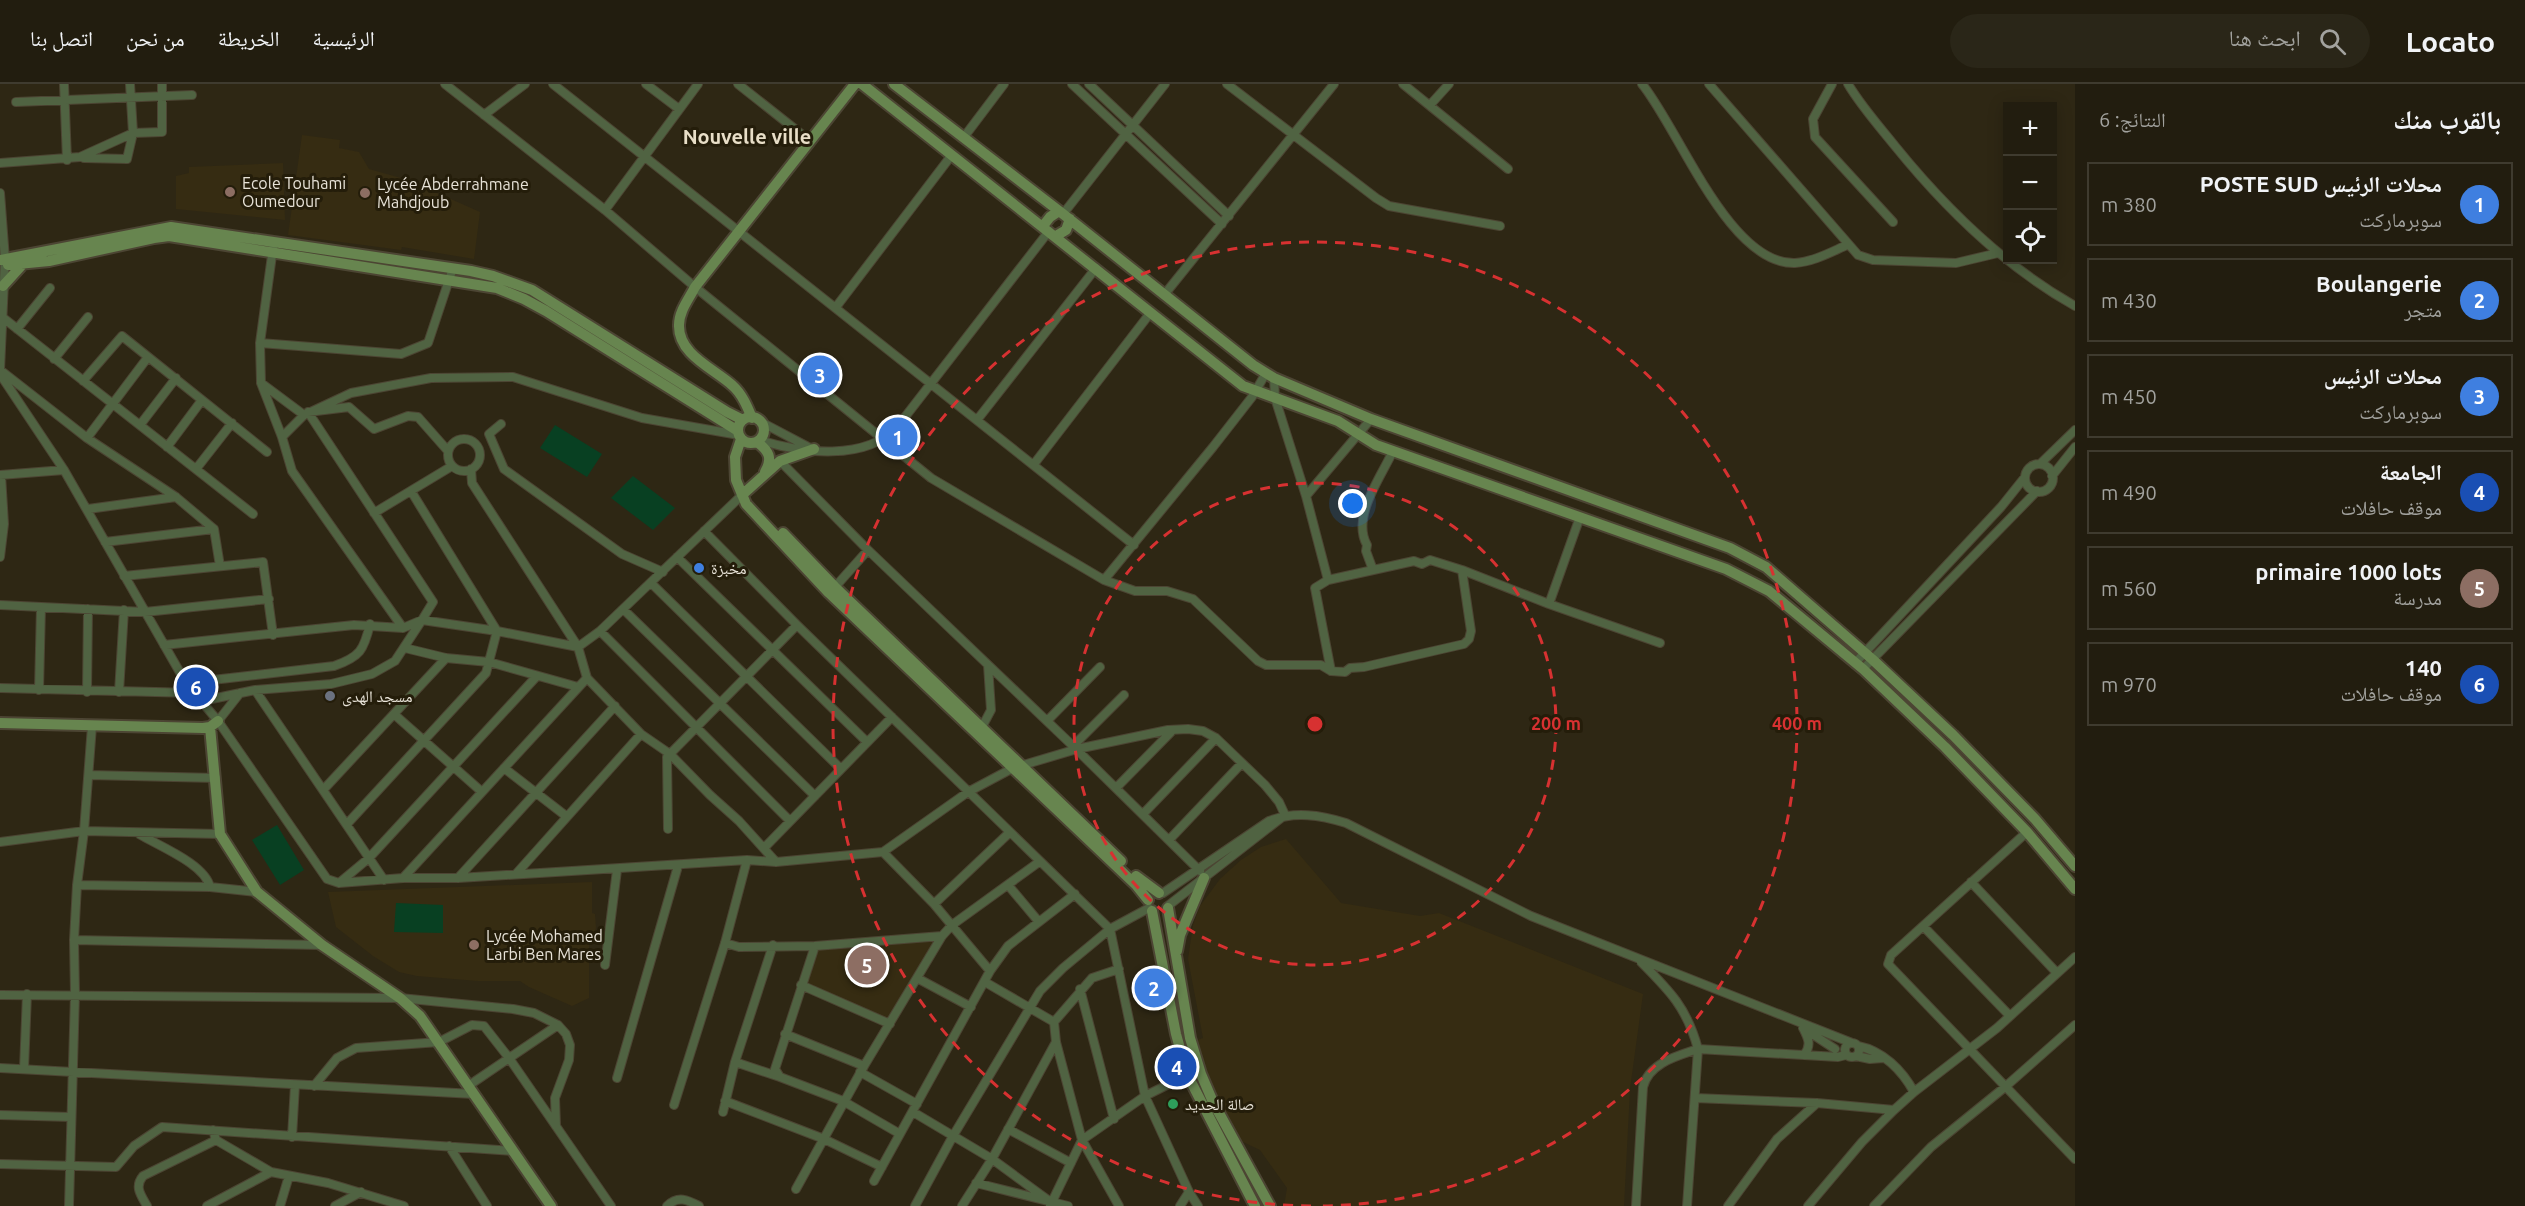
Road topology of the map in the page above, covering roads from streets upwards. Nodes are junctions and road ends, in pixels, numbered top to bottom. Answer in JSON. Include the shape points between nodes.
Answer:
{"nodes":[{"id":1,"x":64,"y":84,"type":"edge"},
{"id":2,"x":130,"y":84,"type":"edge"},
{"id":3,"x":162,"y":84,"type":"edge"},
{"id":4,"x":445,"y":84,"type":"edge"},
{"id":5,"x":525,"y":84,"type":"edge"},
{"id":6,"x":553,"y":84,"type":"edge"},
{"id":7,"x":646,"y":84,"type":"edge"},
{"id":8,"x":698,"y":84,"type":"edge"},
{"id":9,"x":738,"y":84,"type":"edge"},
{"id":10,"x":862,"y":84,"type":"edge"},
{"id":11,"x":894,"y":84,"type":"edge"},
{"id":12,"x":1004,"y":84,"type":"edge"},
{"id":13,"x":1072,"y":84,"type":"edge"},
{"id":14,"x":1089,"y":84,"type":"edge"},
{"id":15,"x":1166,"y":84,"type":"edge"},
{"id":16,"x":1227,"y":84,"type":"edge"},
{"id":17,"x":1334,"y":84,"type":"edge"},
{"id":18,"x":1403,"y":84,"type":"edge"},
{"id":19,"x":1449,"y":84,"type":"edge"},
{"id":20,"x":1642,"y":84,"type":"edge"},
{"id":21,"x":1709,"y":84,"type":"edge"},
{"id":22,"x":1832,"y":84,"type":"edge"},
{"id":23,"x":1848,"y":84,"type":"edge"},
{"id":24,"x":1855,"y":88,"type":"edge"},
{"id":25,"x":192,"y":95,"type":"dead end"},
{"id":26,"x":162,"y":96,"type":"junction"},
{"id":27,"x":131,"y":98,"type":"junction"},
{"id":28,"x":65,"y":100,"type":"junction"},
{"id":29,"x":16,"y":102,"type":"dead end"},
{"id":30,"x":1430,"y":105,"type":"junction"},
{"id":31,"x":679,"y":109,"type":"junction"},
{"id":32,"x":484,"y":115,"type":"junction"},
{"id":33,"x":1132,"y":126,"type":"junction"},
{"id":34,"x":133,"y":133,"type":"junction"},
{"id":35,"x":1125,"y":134,"type":"junction"},
{"id":36,"x":1294,"y":135,"type":"junction"},
{"id":37,"x":964,"y":137,"type":"junction"},
{"id":38,"x":810,"y":141,"type":"junction"},
{"id":39,"x":644,"y":156,"type":"junction"},
{"id":40,"x":951,"y":156,"type":"junction"},
{"id":41,"x":80,"y":158,"type":"junction"},
{"id":42,"x":67,"y":160,"type":"junction"},
{"id":43,"x":0,"y":163,"type":"edge"},
{"id":44,"x":1508,"y":169,"type":"dead end"},
{"id":45,"x":0,"y":193,"type":"edge"},
{"id":46,"x":605,"y":210,"type":"junction"},
{"id":47,"x":1064,"y":215,"type":"junction"},
{"id":48,"x":1229,"y":216,"type":"junction"},
{"id":49,"x":1,"y":218,"type":"edge"},
{"id":50,"x":1893,"y":222,"type":"dead end"},
{"id":51,"x":1222,"y":224,"type":"junction"},
{"id":52,"x":1500,"y":225,"type":"dead end"},
{"id":53,"x":740,"y":231,"type":"junction"},
{"id":54,"x":1050,"y":231,"type":"junction"},
{"id":55,"x":274,"y":240,"type":"junction"},
{"id":56,"x":1847,"y":244,"type":"junction"},
{"id":57,"x":1998,"y":253,"type":"junction"},
{"id":58,"x":272,"y":254,"type":"junction"},
{"id":59,"x":3,"y":262,"type":"edge"},
{"id":60,"x":23,"y":264,"type":"junction"},
{"id":61,"x":453,"y":268,"type":"junction"},
{"id":62,"x":1096,"y":268,"type":"junction"},
{"id":63,"x":449,"y":280,"type":"junction"},
{"id":64,"x":3,"y":286,"type":"junction"},
{"id":65,"x":695,"y":287,"type":"junction"},
{"id":66,"x":50,"y":288,"type":"dead end"},
{"id":67,"x":1164,"y":295,"type":"junction"},
{"id":68,"x":1,"y":299,"type":"edge"},
{"id":69,"x":2075,"y":306,"type":"edge"},
{"id":70,"x":836,"y":307,"type":"junction"},
{"id":71,"x":1151,"y":312,"type":"junction"},
{"id":72,"x":2,"y":317,"type":"junction"},
{"id":73,"x":88,"y":317,"type":"dead end"},
{"id":74,"x":17,"y":329,"type":"junction"},
{"id":75,"x":260,"y":343,"type":"junction"},
{"id":76,"x":148,"y":357,"type":"junction"},
{"id":77,"x":54,"y":358,"type":"junction"},
{"id":78,"x":1,"y":375,"type":"edge"},
{"id":79,"x":1270,"y":375,"type":"junction"},
{"id":80,"x":176,"y":378,"type":"junction"},
{"id":81,"x":83,"y":381,"type":"junction"},
{"id":82,"x":930,"y":382,"type":"junction"},
{"id":83,"x":261,"y":383,"type":"junction"},
{"id":84,"x":1255,"y":391,"type":"junction"},
{"id":85,"x":1275,"y":398,"type":"junction"},
{"id":86,"x":202,"y":400,"type":"junction"},
{"id":87,"x":113,"y":405,"type":"junction"},
{"id":88,"x":306,"y":413,"type":"junction"},
{"id":89,"x":751,"y":419,"type":"junction"},
{"id":90,"x":1371,"y":419,"type":"junction"},
{"id":91,"x":977,"y":420,"type":"junction"},
{"id":92,"x":232,"y":423,"type":"junction"},
{"id":93,"x":501,"y":424,"type":"dead end"},
{"id":94,"x":140,"y":425,"type":"junction"},
{"id":95,"x":2075,"y":430,"type":"edge"},
{"id":96,"x":1359,"y":434,"type":"junction"},
{"id":97,"x":739,"y":435,"type":"junction"},
{"id":98,"x":282,"y":437,"type":"junction"},
{"id":99,"x":87,"y":438,"type":"junction"},
{"id":100,"x":883,"y":439,"type":"junction"},
{"id":101,"x":758,"y":441,"type":"junction"},
{"id":102,"x":167,"y":447,"type":"junction"},
{"id":103,"x":2075,"y":447,"type":"edge"},
{"id":104,"x":478,"y":449,"type":"junction"},
{"id":105,"x":814,"y":449,"type":"junction"},
{"id":106,"x":448,"y":451,"type":"junction"},
{"id":107,"x":495,"y":451,"type":"junction"},
{"id":108,"x":1393,"y":451,"type":"junction"},
{"id":109,"x":267,"y":452,"type":"dead end"},
{"id":110,"x":780,"y":461,"type":"junction"},
{"id":111,"x":1034,"y":464,"type":"junction"},
{"id":112,"x":2040,"y":464,"type":"junction"},
{"id":113,"x":452,"y":466,"type":"junction"},
{"id":114,"x":471,"y":469,"type":"junction"},
{"id":115,"x":64,"y":470,"type":"junction"},
{"id":116,"x":196,"y":470,"type":"junction"},
{"id":117,"x":0,"y":475,"type":"edge"},
{"id":118,"x":764,"y":475,"type":"junction"},
{"id":119,"x":2052,"y":476,"type":"junction"},
{"id":120,"x":2025,"y":477,"type":"junction"},
{"id":121,"x":411,"y":491,"type":"junction"},
{"id":122,"x":2037,"y":491,"type":"junction"},
{"id":123,"x":741,"y":495,"type":"junction"},
{"id":124,"x":1306,"y":496,"type":"junction"},
{"id":125,"x":176,"y":497,"type":"junction"},
{"id":126,"x":87,"y":509,"type":"junction"},
{"id":127,"x":374,"y":513,"type":"junction"},
{"id":128,"x":253,"y":514,"type":"dead end"},
{"id":129,"x":1580,"y":517,"type":"junction"},
{"id":130,"x":2,"y":524,"type":"edge"},
{"id":131,"x":214,"y":529,"type":"junction"},
{"id":132,"x":704,"y":531,"type":"junction"},
{"id":133,"x":105,"y":542,"type":"junction"},
{"id":134,"x":1134,"y":545,"type":"junction"},
{"id":135,"x":868,"y":550,"type":"junction"},
{"id":136,"x":0,"y":557,"type":"edge"},
{"id":137,"x":678,"y":557,"type":"junction"},
{"id":138,"x":1756,"y":561,"type":"junction"},
{"id":139,"x":220,"y":566,"type":"junction"},
{"id":140,"x":1373,"y":570,"type":"junction"},
{"id":141,"x":1462,"y":570,"type":"junction"},
{"id":142,"x":663,"y":572,"type":"junction"},
{"id":143,"x":124,"y":576,"type":"junction"},
{"id":144,"x":1746,"y":577,"type":"junction"},
{"id":145,"x":1104,"y":580,"type":"junction"},
{"id":146,"x":1328,"y":580,"type":"junction"},
{"id":147,"x":651,"y":584,"type":"junction"},
{"id":148,"x":835,"y":587,"type":"junction"},
{"id":149,"x":269,"y":599,"type":"junction"},
{"id":150,"x":1549,"y":604,"type":"junction"},
{"id":151,"x":0,"y":605,"type":"edge"},
{"id":152,"x":41,"y":607,"type":"junction"},
{"id":153,"x":88,"y":609,"type":"junction"},
{"id":154,"x":623,"y":609,"type":"junction"},
{"id":155,"x":124,"y":610,"type":"junction"},
{"id":156,"x":145,"y":612,"type":"junction"},
{"id":157,"x":422,"y":620,"type":"junction"},
{"id":158,"x":370,"y":624,"type":"junction"},
{"id":159,"x":797,"y":625,"type":"junction"},
{"id":160,"x":403,"y":628,"type":"junction"},
{"id":161,"x":496,"y":631,"type":"junction"},
{"id":162,"x":600,"y":632,"type":"junction"},
{"id":163,"x":273,"y":635,"type":"junction"},
{"id":164,"x":1659,"y":643,"type":"dead end"},
{"id":165,"x":164,"y":645,"type":"junction"},
{"id":166,"x":578,"y":647,"type":"junction"},
{"id":167,"x":405,"y":648,"type":"junction"},
{"id":168,"x":772,"y":651,"type":"junction"},
{"id":169,"x":1868,"y":656,"type":"junction"},
{"id":170,"x":446,"y":658,"type":"junction"},
{"id":171,"x":489,"y":662,"type":"junction"},
{"id":172,"x":988,"y":665,"type":"junction"},
{"id":173,"x":1859,"y":666,"type":"junction"},
{"id":174,"x":1100,"y":667,"type":"dead end"},
{"id":175,"x":1331,"y":671,"type":"junction"},
{"id":176,"x":536,"y":677,"type":"junction"},
{"id":177,"x":587,"y":678,"type":"junction"},
{"id":178,"x":746,"y":678,"type":"junction"},
{"id":179,"x":186,"y":683,"type":"junction"},
{"id":180,"x":578,"y":687,"type":"junction"},
{"id":181,"x":0,"y":688,"type":"edge"},
{"id":182,"x":39,"y":690,"type":"junction"},
{"id":183,"x":255,"y":690,"type":"junction"},
{"id":184,"x":87,"y":692,"type":"junction"},
{"id":185,"x":119,"y":692,"type":"junction"},
{"id":186,"x":194,"y":693,"type":"junction"},
{"id":187,"x":240,"y":693,"type":"junction"},
{"id":188,"x":1124,"y":695,"type":"dead end"},
{"id":189,"x":202,"y":701,"type":"junction"},
{"id":190,"x":721,"y":703,"type":"junction"},
{"id":191,"x":615,"y":706,"type":"junction"},
{"id":192,"x":394,"y":715,"type":"junction"},
{"id":193,"x":892,"y":717,"type":"junction"},
{"id":194,"x":0,"y":722,"type":"edge"},
{"id":195,"x":1047,"y":722,"type":"junction"},
{"id":196,"x":214,"y":724,"type":"junction"},
{"id":197,"x":92,"y":726,"type":"junction"},
{"id":198,"x":982,"y":727,"type":"junction"},
{"id":199,"x":696,"y":729,"type":"junction"},
{"id":200,"x":1173,"y":730,"type":"junction"},
{"id":201,"x":641,"y":734,"type":"junction"},
{"id":202,"x":1216,"y":738,"type":"junction"},
{"id":203,"x":425,"y":739,"type":"junction"},
{"id":204,"x":867,"y":742,"type":"junction"},
{"id":205,"x":1075,"y":748,"type":"junction"},
{"id":206,"x":670,"y":754,"type":"junction"},
{"id":207,"x":1242,"y":763,"type":"junction"},
{"id":208,"x":454,"y":766,"type":"junction"},
{"id":209,"x":1017,"y":766,"type":"junction"},
{"id":210,"x":504,"y":768,"type":"junction"},
{"id":211,"x":841,"y":769,"type":"junction"},
{"id":212,"x":90,"y":775,"type":"junction"},
{"id":213,"x":216,"y":777,"type":"junction"},
{"id":214,"x":1116,"y":788,"type":"junction"},
{"id":215,"x":324,"y":789,"type":"junction"},
{"id":216,"x":482,"y":792,"type":"junction"},
{"id":217,"x":536,"y":792,"type":"junction"},
{"id":218,"x":968,"y":792,"type":"junction"},
{"id":219,"x":815,"y":796,"type":"junction"},
{"id":220,"x":1143,"y":814,"type":"junction"},
{"id":221,"x":1284,"y":815,"type":"junction"},
{"id":222,"x":566,"y":816,"type":"junction"},
{"id":223,"x":790,"y":821,"type":"junction"},
{"id":224,"x":347,"y":824,"type":"junction"},
{"id":225,"x":668,"y":829,"type":"dead end"},
{"id":226,"x":84,"y":831,"type":"junction"},
{"id":227,"x":2027,"y":832,"type":"junction"},
{"id":228,"x":1009,"y":833,"type":"junction"},
{"id":229,"x":138,"y":834,"type":"junction"},
{"id":230,"x":220,"y":834,"type":"junction"},
{"id":231,"x":1169,"y":840,"type":"junction"},
{"id":232,"x":0,"y":842,"type":"edge"},
{"id":233,"x":764,"y":848,"type":"junction"},
{"id":234,"x":883,"y":852,"type":"junction"},
{"id":235,"x":369,"y":858,"type":"junction"},
{"id":236,"x":747,"y":860,"type":"junction"},
{"id":237,"x":776,"y":862,"type":"junction"},
{"id":238,"x":1039,"y":862,"type":"junction"},
{"id":239,"x":678,"y":866,"type":"junction"},
{"id":240,"x":2075,"y":866,"type":"edge"},
{"id":241,"x":617,"y":870,"type":"junction"},
{"id":242,"x":516,"y":874,"type":"junction"},
{"id":243,"x":1201,"y":874,"type":"junction"},
{"id":244,"x":403,"y":878,"type":"junction"},
{"id":245,"x":458,"y":878,"type":"junction"},
{"id":246,"x":384,"y":880,"type":"junction"},
{"id":247,"x":1971,"y":882,"type":"junction"},
{"id":248,"x":339,"y":883,"type":"junction"},
{"id":249,"x":77,"y":885,"type":"junction"},
{"id":250,"x":1008,"y":885,"type":"junction"},
{"id":251,"x":210,"y":887,"type":"junction"},
{"id":252,"x":2075,"y":889,"type":"edge"},
{"id":253,"x":257,"y":892,"type":"junction"},
{"id":254,"x":1161,"y":893,"type":"junction"},
{"id":255,"x":1075,"y":894,"type":"junction"},
{"id":256,"x":934,"y":904,"type":"junction"},
{"id":257,"x":1150,"y":906,"type":"junction"},
{"id":258,"x":1168,"y":907,"type":"junction"},
{"id":259,"x":1039,"y":922,"type":"junction"},
{"id":260,"x":952,"y":925,"type":"junction"},
{"id":261,"x":1923,"y":926,"type":"junction"},
{"id":262,"x":1110,"y":929,"type":"junction"},
{"id":263,"x":942,"y":936,"type":"junction"},
{"id":264,"x":74,"y":940,"type":"junction"},
{"id":265,"x":725,"y":943,"type":"junction"},
{"id":266,"x":322,"y":945,"type":"junction"},
{"id":267,"x":773,"y":945,"type":"junction"},
{"id":268,"x":815,"y":945,"type":"junction"},
{"id":269,"x":2075,"y":957,"type":"edge"},
{"id":270,"x":1638,"y":959,"type":"junction"},
{"id":271,"x":1176,"y":960,"type":"junction"},
{"id":272,"x":605,"y":965,"type":"dead end"},
{"id":273,"x":1119,"y":969,"type":"junction"},
{"id":274,"x":990,"y":971,"type":"junction"},
{"id":275,"x":2057,"y":973,"type":"junction"},
{"id":276,"x":917,"y":978,"type":"junction"},
{"id":277,"x":985,"y":982,"type":"junction"},
{"id":278,"x":801,"y":985,"type":"junction"},
{"id":279,"x":1080,"y":989,"type":"junction"},
{"id":280,"x":27,"y":994,"type":"junction"},
{"id":281,"x":75,"y":994,"type":"junction"},
{"id":282,"x":0,"y":995,"type":"edge"},
{"id":283,"x":400,"y":998,"type":"junction"},
{"id":284,"x":970,"y":1007,"type":"junction"},
{"id":285,"x":1029,"y":1007,"type":"junction"},
{"id":286,"x":2010,"y":1016,"type":"junction"},
{"id":287,"x":1054,"y":1022,"type":"junction"},
{"id":288,"x":891,"y":1024,"type":"junction"},
{"id":289,"x":558,"y":1025,"type":"junction"},
{"id":290,"x":1801,"y":1025,"type":"junction"},
{"id":291,"x":2075,"y":1025,"type":"edge"},
{"id":292,"x":785,"y":1034,"type":"junction"},
{"id":293,"x":438,"y":1042,"type":"junction"},
{"id":294,"x":1056,"y":1042,"type":"junction"},
{"id":295,"x":1850,"y":1048,"type":"junction"},
{"id":296,"x":1698,"y":1049,"type":"junction"},
{"id":297,"x":1835,"y":1049,"type":"junction"},
{"id":298,"x":1969,"y":1049,"type":"junction"},
{"id":299,"x":1804,"y":1055,"type":"junction"},
{"id":300,"x":1819,"y":1055,"type":"junction"},
{"id":301,"x":509,"y":1058,"type":"junction"},
{"id":302,"x":1883,"y":1058,"type":"junction"},
{"id":303,"x":735,"y":1062,"type":"junction"},
{"id":304,"x":0,"y":1068,"type":"edge"},
{"id":305,"x":24,"y":1069,"type":"junction"},
{"id":306,"x":862,"y":1069,"type":"junction"},
{"id":307,"x":1199,"y":1069,"type":"junction"},
{"id":308,"x":73,"y":1072,"type":"junction"},
{"id":309,"x":1187,"y":1074,"type":"junction"},
{"id":310,"x":617,"y":1077,"type":"dead end"},
{"id":311,"x":780,"y":1077,"type":"junction"},
{"id":312,"x":295,"y":1085,"type":"junction"},
{"id":313,"x":314,"y":1086,"type":"junction"},
{"id":314,"x":2005,"y":1087,"type":"junction"},
{"id":315,"x":471,"y":1090,"type":"junction"},
{"id":316,"x":1914,"y":1092,"type":"junction"},
{"id":317,"x":1145,"y":1096,"type":"junction"},
{"id":318,"x":1695,"y":1098,"type":"junction"},
{"id":319,"x":725,"y":1101,"type":"junction"},
{"id":320,"x":843,"y":1101,"type":"junction"},
{"id":321,"x":1817,"y":1103,"type":"junction"},
{"id":322,"x":674,"y":1105,"type":"dead end"},
{"id":323,"x":915,"y":1108,"type":"junction"},
{"id":324,"x":1894,"y":1110,"type":"junction"},
{"id":325,"x":723,"y":1112,"type":"dead end"},
{"id":326,"x":0,"y":1114,"type":"edge"},
{"id":327,"x":71,"y":1117,"type":"junction"},
{"id":328,"x":1114,"y":1119,"type":"junction"},
{"id":329,"x":556,"y":1126,"type":"junction"},
{"id":330,"x":1008,"y":1129,"type":"junction"},
{"id":331,"x":213,"y":1130,"type":"junction"},
{"id":332,"x":900,"y":1134,"type":"junction"},
{"id":333,"x":953,"y":1136,"type":"junction"},
{"id":334,"x":292,"y":1137,"type":"junction"},
{"id":335,"x":824,"y":1139,"type":"junction"},
{"id":336,"x":216,"y":1140,"type":"junction"},
{"id":337,"x":1082,"y":1140,"type":"junction"},
{"id":338,"x":449,"y":1146,"type":"junction"},
{"id":339,"x":513,"y":1151,"type":"junction"},
{"id":340,"x":992,"y":1159,"type":"junction"},
{"id":341,"x":2075,"y":1159,"type":"edge"},
{"id":342,"x":1071,"y":1163,"type":"junction"},
{"id":343,"x":0,"y":1164,"type":"edge"},
{"id":344,"x":70,"y":1167,"type":"junction"},
{"id":345,"x":882,"y":1167,"type":"junction"},
{"id":346,"x":271,"y":1173,"type":"junction"},
{"id":347,"x":289,"y":1176,"type":"junction"},
{"id":348,"x":874,"y":1181,"type":"dead end"},
{"id":349,"x":976,"y":1183,"type":"junction"},
{"id":350,"x":796,"y":1189,"type":"dead end"},
{"id":351,"x":361,"y":1192,"type":"junction"},
{"id":352,"x":1189,"y":1192,"type":"junction"},
{"id":353,"x":1051,"y":1204,"type":"edge"},
{"id":354,"x":69,"y":1206,"type":"edge"},
{"id":355,"x":147,"y":1206,"type":"edge"},
{"id":356,"x":207,"y":1206,"type":"edge"},
{"id":357,"x":280,"y":1206,"type":"edge"},
{"id":358,"x":335,"y":1206,"type":"edge"},
{"id":359,"x":404,"y":1206,"type":"edge"},
{"id":360,"x":488,"y":1206,"type":"edge"},
{"id":361,"x":551,"y":1206,"type":"edge"},
{"id":362,"x":611,"y":1206,"type":"edge"},
{"id":363,"x":667,"y":1206,"type":"edge"},
{"id":364,"x":699,"y":1206,"type":"edge"},
{"id":365,"x":915,"y":1206,"type":"edge"},
{"id":366,"x":962,"y":1206,"type":"edge"},
{"id":367,"x":1068,"y":1206,"type":"edge"},
{"id":368,"x":1119,"y":1206,"type":"edge"},
{"id":369,"x":1180,"y":1206,"type":"edge"},
{"id":370,"x":1198,"y":1206,"type":"edge"},
{"id":371,"x":1255,"y":1206,"type":"edge"},
{"id":372,"x":1270,"y":1206,"type":"edge"},
{"id":373,"x":1636,"y":1206,"type":"edge"},
{"id":374,"x":1687,"y":1206,"type":"edge"},
{"id":375,"x":1728,"y":1206,"type":"edge"},
{"id":376,"x":1808,"y":1206,"type":"edge"},
{"id":377,"x":1874,"y":1206,"type":"edge"}],
"edges":[{"from":1,"to":28,"type":"street"},
{"from":2,"to":27,"type":"street"},
{"from":3,"to":26,"type":"street"},
{"from":4,"to":32,"type":"street"},
{"from":5,"to":32,"type":"street"},
{"from":6,"to":39,"type":"street"},
{"from":7,"to":31,"type":"street"},
{"from":8,"to":31,"type":"street"},
{"from":9,"to":38,"type":"street"},
{"from":10,"to":38,"type":"street"},
{"from":10,"to":40,"type":"street"},
{"from":11,"to":37,"type":"street"},
{"from":12,"to":37,"type":"street"},
{"from":13,"to":35,"type":"street"},
{"from":14,"to":33,"type":"street"},
{"from":15,"to":33,"type":"street"},
{"from":16,"to":36,"type":"street"},
{"from":17,"to":36,"type":"street"},
{"from":18,"to":30,"type":"street"},
{"from":19,"to":30,"type":"street"},
{"from":20,"to":56,"type":"street","via":[[1666,116],[1719,208],[1764,254],[1784,262],[1805,262]]},
{"from":21,"to":56,"type":"street"},
{"from":22,"to":50,"type":"street","via":[[1813,119],[1815,137]]},
{"from":23,"to":24,"type":"street"},
{"from":24,"to":57,"type":"street","via":[[1911,166]]},
{"from":25,"to":26,"type":"street"},
{"from":26,"to":27,"type":"street"},
{"from":26,"to":34,"type":"street","via":[[162,132]]},
{"from":27,"to":28,"type":"street"},
{"from":27,"to":34,"type":"street"},
{"from":28,"to":29,"type":"street"},
{"from":28,"to":42,"type":"street"},
{"from":30,"to":44,"type":"street"},
{"from":31,"to":39,"type":"street"},
{"from":32,"to":46,"type":"street"},
{"from":33,"to":35,"type":"street"},
{"from":33,"to":48,"type":"street"},
{"from":34,"to":41,"type":"street"},
{"from":34,"to":41,"type":"street","via":[[127,159]]},
{"from":35,"to":47,"type":"street"},
{"from":35,"to":51,"type":"street"},
{"from":36,"to":48,"type":"street"},
{"from":36,"to":52,"type":"street","via":[[1389,206]]},
{"from":37,"to":47,"type":"street"},
{"from":38,"to":53,"type":"street"},
{"from":39,"to":46,"type":"street"},
{"from":39,"to":53,"type":"street"},
{"from":40,"to":54,"type":"street"},
{"from":40,"to":70,"type":"street"},
{"from":41,"to":42,"type":"street"},
{"from":42,"to":43,"type":"street"},
{"from":45,"to":49,"type":"street"},
{"from":46,"to":65,"type":"street"},
{"from":47,"to":54,"type":"street","via":[[1050,217]]},
{"from":47,"to":54,"type":"street","via":[[1066,230]]},
{"from":47,"to":67,"type":"street"},
{"from":48,"to":51,"type":"street"},
{"from":49,"to":59,"type":"street"},
{"from":51,"to":67,"type":"street"},
{"from":53,"to":65,"type":"street"},
{"from":53,"to":70,"type":"street"},
{"from":54,"to":62,"type":"street"},
{"from":54,"to":82,"type":"street"},
{"from":55,"to":58,"type":"street"},
{"from":55,"to":59,"type":"street","via":[[160,228]]},
{"from":55,"to":61,"type":"street"},
{"from":56,"to":57,"type":"street","via":[[1865,258],[1880,261],[1956,263]]},
{"from":57,"to":69,"type":"street","via":[[2034,282]]},
{"from":58,"to":60,"type":"street","via":[[161,237]]},
{"from":58,"to":63,"type":"street"},
{"from":58,"to":75,"type":"street"},
{"from":59,"to":60,"type":"street"},
{"from":59,"to":64,"type":"street"},
{"from":60,"to":64,"type":"street"},
{"from":61,"to":63,"type":"street"},
{"from":61,"to":89,"type":"street","via":[[493,276],[532,290],[726,412]]},
{"from":62,"to":71,"type":"street"},
{"from":62,"to":91,"type":"street"},
{"from":63,"to":75,"type":"street","via":[[428,343],[401,354]]},
{"from":63,"to":97,"type":"street","via":[[497,288],[524,298]]},
{"from":64,"to":68,"type":"street"},
{"from":65,"to":89,"type":"street","via":[[681,313],[680,334],[694,356],[741,394]]},
{"from":65,"to":100,"type":"street"},
{"from":66,"to":74,"type":"street"},
{"from":67,"to":79,"type":"street","via":[[1253,366]]},
{"from":68,"to":72,"type":"street"},
{"from":70,"to":82,"type":"street"},
{"from":71,"to":84,"type":"street","via":[[1243,386]]},
{"from":71,"to":111,"type":"street"},
{"from":72,"to":74,"type":"street"},
{"from":72,"to":78,"type":"street"},
{"from":73,"to":77,"type":"street"},
{"from":74,"to":77,"type":"street"},
{"from":75,"to":83,"type":"street"},
{"from":76,"to":80,"type":"street"},
{"from":76,"to":81,"type":"street","via":[[122,336]]},
{"from":76,"to":87,"type":"street"},
{"from":77,"to":81,"type":"street"},
{"from":78,"to":99,"type":"street"},
{"from":78,"to":115,"type":"street"},
{"from":79,"to":84,"type":"street"},
{"from":79,"to":85,"type":"street"},
{"from":79,"to":90,"type":"street"},
{"from":80,"to":86,"type":"street"},
{"from":80,"to":94,"type":"street"},
{"from":81,"to":87,"type":"street"},
{"from":82,"to":91,"type":"street"},
{"from":82,"to":100,"type":"street","via":[[898,426]]},
{"from":83,"to":88,"type":"street"},
{"from":83,"to":98,"type":"street"},
{"from":84,"to":85,"type":"street"},
{"from":84,"to":134,"type":"street"},
{"from":85,"to":96,"type":"street","via":[[1338,421]]},
{"from":85,"to":124,"type":"street"},
{"from":86,"to":92,"type":"street"},
{"from":86,"to":102,"type":"street"},
{"from":87,"to":94,"type":"street"},
{"from":87,"to":99,"type":"street"},
{"from":88,"to":97,"type":"street","via":[[351,393],[430,378],[513,377],[642,418]]},
{"from":88,"to":98,"type":"street"},
{"from":88,"to":106,"type":"street","via":[[349,407],[374,429],[408,416],[418,417]]},
{"from":88,"to":127,"type":"street"},
{"from":89,"to":97,"type":"street"},
{"from":89,"to":101,"type":"street","via":[[764,431]]},
{"from":89,"to":105,"type":"street"},
{"from":90,"to":96,"type":"street"},
{"from":90,"to":138,"type":"street","via":[[1730,548]]},
{"from":91,"to":111,"type":"street"},
{"from":92,"to":109,"type":"street"},
{"from":92,"to":116,"type":"street"},
{"from":93,"to":107,"type":"street","via":[[489,434]]},
{"from":94,"to":102,"type":"street"},
{"from":95,"to":112,"type":"street"},
{"from":96,"to":108,"type":"street"},
{"from":96,"to":124,"type":"street"},
{"from":97,"to":101,"type":"street","via":[[746,442]]},
{"from":97,"to":123,"type":"street","via":[[735,457]]},
{"from":98,"to":160,"type":"street","via":[[292,471]]},
{"from":99,"to":125,"type":"street"},
{"from":100,"to":105,"type":"street","via":[[858,450]]},
{"from":100,"to":145,"type":"street","via":[[932,478]]},
{"from":101,"to":105,"type":"street"},
{"from":101,"to":118,"type":"street","via":[[769,454]]},
{"from":102,"to":116,"type":"street"},
{"from":103,"to":119,"type":"street"},
{"from":104,"to":106,"type":"street","via":[[472,441],[461,439]]},
{"from":104,"to":107,"type":"street"},
{"from":104,"to":114,"type":"street","via":[[478,461]]},
{"from":105,"to":110,"type":"street"},
{"from":106,"to":113,"type":"street"},
{"from":107,"to":142,"type":"street","via":[[504,469],[622,554]]},
{"from":108,"to":129,"type":"street"},
{"from":108,"to":140,"type":"street","via":[[1365,510],[1362,535]]},
{"from":110,"to":118,"type":"street"},
{"from":110,"to":135,"type":"street"},
{"from":111,"to":134,"type":"street"},
{"from":112,"to":119,"type":"street"},
{"from":112,"to":120,"type":"street","via":[[2031,466]]},
{"from":113,"to":114,"type":"street","via":[[462,471]]},
{"from":113,"to":121,"type":"street"},
{"from":114,"to":166,"type":"street","via":[[472,483]]},
{"from":115,"to":117,"type":"street"},
{"from":115,"to":126,"type":"street"},
{"from":116,"to":128,"type":"street"},
{"from":117,"to":130,"type":"street"},
{"from":118,"to":123,"type":"street"},
{"from":119,"to":122,"type":"street","via":[[2048,488]]},
{"from":120,"to":122,"type":"street","via":[[2027,485]]},
{"from":120,"to":169,"type":"street"},
{"from":121,"to":127,"type":"street"},
{"from":121,"to":161,"type":"street"},
{"from":122,"to":169,"type":"street"},
{"from":123,"to":132,"type":"street"},
{"from":123,"to":148,"type":"street","via":[[750,499]]},
{"from":123,"to":209,"type":"street","via":[[829,593]]},
{"from":124,"to":146,"type":"street"},
{"from":125,"to":126,"type":"street"},
{"from":125,"to":131,"type":"street"},
{"from":126,"to":133,"type":"street"},
{"from":127,"to":157,"type":"street","via":[[433,602]]},
{"from":129,"to":144,"type":"street"},
{"from":129,"to":150,"type":"street"},
{"from":130,"to":136,"type":"street"},
{"from":131,"to":133,"type":"street"},
{"from":131,"to":139,"type":"street"},
{"from":132,"to":137,"type":"street"},
{"from":132,"to":159,"type":"street"},
{"from":133,"to":143,"type":"street"},
{"from":134,"to":145,"type":"street"},
{"from":135,"to":148,"type":"street"},
{"from":135,"to":172,"type":"street"},
{"from":137,"to":142,"type":"street"},
{"from":137,"to":168,"type":"street"},
{"from":138,"to":144,"type":"street"},
{"from":138,"to":169,"type":"street"},
{"from":139,"to":143,"type":"street"},
{"from":139,"to":149,"type":"street","via":[[263,562]]},
{"from":140,"to":141,"type":"street","via":[[1430,560]]},
{"from":140,"to":146,"type":"street"},
{"from":141,"to":150,"type":"street"},
{"from":141,"to":175,"type":"street","via":[[1471,632],[1464,644],[1345,672]]},
{"from":142,"to":147,"type":"street"},
{"from":143,"to":156,"type":"street"},
{"from":144,"to":173,"type":"street","via":[[1780,599]]},
{"from":145,"to":175,"type":"street","via":[[1135,591],[1167,591],[1192,599],[1258,661],[1321,665]]},
{"from":146,"to":175,"type":"street","via":[[1315,588]]},
{"from":147,"to":154,"type":"street"},
{"from":147,"to":178,"type":"street"},
{"from":148,"to":198,"type":"street"},
{"from":149,"to":156,"type":"street"},
{"from":149,"to":163,"type":"street"},
{"from":150,"to":164,"type":"street"},
{"from":151,"to":152,"type":"street"},
{"from":152,"to":153,"type":"street"},
{"from":152,"to":182,"type":"street"},
{"from":153,"to":155,"type":"street"},
{"from":153,"to":184,"type":"street"},
{"from":154,"to":162,"type":"street"},
{"from":154,"to":190,"type":"street"},
{"from":155,"to":156,"type":"street"},
{"from":155,"to":185,"type":"street"},
{"from":156,"to":165,"type":"street"},
{"from":157,"to":160,"type":"street"},
{"from":157,"to":161,"type":"street"},
{"from":157,"to":167,"type":"street"},
{"from":158,"to":160,"type":"street"},
{"from":158,"to":163,"type":"street"},
{"from":158,"to":179,"type":"street","via":[[365,645],[357,655],[334,666]]},
{"from":159,"to":168,"type":"street"},
{"from":159,"to":193,"type":"street"},
{"from":161,"to":166,"type":"street"},
{"from":161,"to":171,"type":"street"},
{"from":162,"to":166,"type":"street"},
{"from":162,"to":199,"type":"street"},
{"from":163,"to":165,"type":"street"},
{"from":165,"to":179,"type":"street"},
{"from":166,"to":177,"type":"street"},
{"from":167,"to":170,"type":"street"},
{"from":167,"to":183,"type":"street","via":[[383,670],[351,680]]},
{"from":168,"to":178,"type":"street"},
{"from":168,"to":204,"type":"street"},
{"from":169,"to":173,"type":"street"},
{"from":169,"to":240,"type":"street","via":[[1953,735]]},
{"from":170,"to":171,"type":"street"},
{"from":170,"to":192,"type":"street"},
{"from":171,"to":176,"type":"street"},
{"from":171,"to":203,"type":"street","via":[[486,673]]},
{"from":172,"to":195,"type":"street"},
{"from":172,"to":198,"type":"street","via":[[991,710]]},
{"from":173,"to":227,"type":"street"},
{"from":174,"to":195,"type":"street"},
{"from":176,"to":180,"type":"street"},
{"from":176,"to":208,"type":"street"},
{"from":177,"to":180,"type":"street"},
{"from":177,"to":191,"type":"street"},
{"from":178,"to":190,"type":"street"},
{"from":178,"to":211,"type":"street"},
{"from":179,"to":186,"type":"street"},
{"from":180,"to":210,"type":"street"},
{"from":181,"to":182,"type":"street"},
{"from":182,"to":184,"type":"street"},
{"from":183,"to":187,"type":"street"},
{"from":183,"to":215,"type":"street"},
{"from":184,"to":185,"type":"street"},
{"from":185,"to":186,"type":"street"},
{"from":186,"to":189,"type":"street"},
{"from":187,"to":189,"type":"street"},
{"from":187,"to":196,"type":"street"},
{"from":188,"to":205,"type":"street"},
{"from":189,"to":196,"type":"street"},
{"from":190,"to":199,"type":"street"},
{"from":190,"to":219,"type":"street"},
{"from":191,"to":201,"type":"street"},
{"from":191,"to":217,"type":"street"},
{"from":192,"to":203,"type":"street"},
{"from":192,"to":215,"type":"street"},
{"from":193,"to":204,"type":"street"},
{"from":193,"to":218,"type":"street"},
{"from":194,"to":197,"type":"street"},
{"from":195,"to":205,"type":"street"},
{"from":196,"to":197,"type":"street"},
{"from":196,"to":213,"type":"street"},
{"from":196,"to":248,"type":"street","via":[[321,872]]},
{"from":197,"to":212,"type":"street"},
{"from":198,"to":209,"type":"street"},
{"from":199,"to":206,"type":"street"},
{"from":199,"to":223,"type":"street"},
{"from":200,"to":202,"type":"street","via":[[1203,731]]},
{"from":200,"to":205,"type":"street"},
{"from":200,"to":214,"type":"street"},
{"from":201,"to":206,"type":"street"},
{"from":201,"to":222,"type":"street"},
{"from":202,"to":207,"type":"street"},
{"from":202,"to":220,"type":"street"},
{"from":203,"to":208,"type":"street"},
{"from":203,"to":224,"type":"street"},
{"from":204,"to":211,"type":"street"},
{"from":205,"to":209,"type":"street"},
{"from":205,"to":214,"type":"street"},
{"from":206,"to":225,"type":"street"},
{"from":206,"to":233,"type":"street"},
{"from":207,"to":221,"type":"street","via":[[1273,794]]},
{"from":207,"to":231,"type":"street"},
{"from":208,"to":216,"type":"street"},
{"from":208,"to":235,"type":"street"},
{"from":209,"to":218,"type":"street"},
{"from":209,"to":254,"type":"street","via":[[1142,881]]},
{"from":209,"to":257,"type":"street","via":[[1136,885]]},
{"from":210,"to":216,"type":"street"},
{"from":210,"to":217,"type":"street"},
{"from":211,"to":219,"type":"street"},
{"from":212,"to":213,"type":"street"},
{"from":212,"to":226,"type":"street"},
{"from":213,"to":230,"type":"street"},
{"from":214,"to":220,"type":"street"},
{"from":215,"to":224,"type":"street"},
{"from":216,"to":244,"type":"street"},
{"from":217,"to":222,"type":"street"},
{"from":217,"to":245,"type":"street"},
{"from":218,"to":228,"type":"street"},
{"from":218,"to":234,"type":"street"},
{"from":219,"to":223,"type":"street"},
{"from":220,"to":231,"type":"street"},
{"from":221,"to":243,"type":"street"},
{"from":221,"to":270,"type":"street","via":[[1313,815],[1346,823],[1512,908]]},
{"from":222,"to":242,"type":"street"},
{"from":223,"to":233,"type":"street"},
{"from":224,"to":235,"type":"street"},
{"from":226,"to":229,"type":"street"},
{"from":226,"to":232,"type":"street"},
{"from":226,"to":249,"type":"street"},
{"from":227,"to":247,"type":"street"},
{"from":227,"to":252,"type":"street"},
{"from":228,"to":238,"type":"street"},
{"from":228,"to":256,"type":"street"},
{"from":229,"to":230,"type":"street"},
{"from":229,"to":251,"type":"street","via":[[198,869]]},
{"from":230,"to":253,"type":"street"},
{"from":231,"to":243,"type":"street"},
{"from":233,"to":237,"type":"street"},
{"from":234,"to":237,"type":"street"},
{"from":234,"to":256,"type":"street"},
{"from":235,"to":246,"type":"street"},
{"from":235,"to":248,"type":"street"},
{"from":236,"to":237,"type":"street"},
{"from":236,"to":239,"type":"street"},
{"from":236,"to":265,"type":"street"},
{"from":238,"to":250,"type":"street"},
{"from":238,"to":255,"type":"street"},
{"from":239,"to":241,"type":"street"},
{"from":239,"to":310,"type":"street"},
{"from":241,"to":242,"type":"street"},
{"from":241,"to":272,"type":"street"},
{"from":242,"to":245,"type":"street"},
{"from":243,"to":254,"type":"street"},
{"from":243,"to":258,"type":"street"},
{"from":243,"to":271,"type":"street","via":[[1180,935]]},
{"from":244,"to":245,"type":"street"},
{"from":244,"to":246,"type":"street"},
{"from":246,"to":248,"type":"street"},
{"from":247,"to":261,"type":"street"},
{"from":247,"to":275,"type":"street"},
{"from":249,"to":251,"type":"street"},
{"from":249,"to":264,"type":"street"},
{"from":250,"to":259,"type":"street"},
{"from":250,"to":260,"type":"street"},
{"from":251,"to":253,"type":"street"},
{"from":253,"to":266,"type":"street"},
{"from":254,"to":257,"type":"street","via":[[1152,895]]},
{"from":254,"to":258,"type":"street","via":[[1168,898]]},
{"from":255,"to":259,"type":"street"},
{"from":255,"to":262,"type":"street"},
{"from":256,"to":260,"type":"street"},
{"from":257,"to":258,"type":"street","via":[[1159,914]]},
{"from":257,"to":262,"type":"street"},
{"from":257,"to":309,"type":"street"},
{"from":258,"to":271,"type":"street"},
{"from":259,"to":274,"type":"street","via":[[1008,946]]},
{"from":260,"to":263,"type":"street"},
{"from":260,"to":274,"type":"street"},
{"from":261,"to":286,"type":"street"},
{"from":261,"to":298,"type":"street","via":[[1891,955],[1888,964]]},
{"from":262,"to":273,"type":"street"},
{"from":262,"to":285,"type":"street","via":[[1051,980]]},
{"from":263,"to":268,"type":"street"},
{"from":263,"to":276,"type":"street"},
{"from":264,"to":266,"type":"street"},
{"from":264,"to":281,"type":"street"},
{"from":265,"to":267,"type":"street","via":[[739,947]]},
{"from":265,"to":322,"type":"street"},
{"from":266,"to":283,"type":"street"},
{"from":267,"to":268,"type":"street"},
{"from":267,"to":303,"type":"street"},
{"from":268,"to":278,"type":"street"},
{"from":269,"to":275,"type":"street"},
{"from":270,"to":290,"type":"street"},
{"from":270,"to":296,"type":"street","via":[[1681,1006]]},
{"from":271,"to":307,"type":"street"},
{"from":273,"to":279,"type":"street","via":[[1092,978]]},
{"from":273,"to":317,"type":"street"},
{"from":274,"to":277,"type":"street"},
{"from":275,"to":286,"type":"street"},
{"from":276,"to":284,"type":"street"},
{"from":276,"to":288,"type":"street"},
{"from":277,"to":284,"type":"street"},
{"from":277,"to":285,"type":"street"},
{"from":278,"to":288,"type":"street"},
{"from":278,"to":292,"type":"street"},
{"from":279,"to":287,"type":"street"},
{"from":279,"to":328,"type":"street"},
{"from":280,"to":281,"type":"street"},
{"from":280,"to":282,"type":"street"},
{"from":280,"to":305,"type":"street"},
{"from":281,"to":283,"type":"street"},
{"from":281,"to":308,"type":"street"},
{"from":283,"to":289,"type":"street","via":[[513,1009]]},
{"from":283,"to":293,"type":"street","via":[[420,1016]]},
{"from":284,"to":323,"type":"street"},
{"from":285,"to":287,"type":"street"},
{"from":285,"to":333,"type":"street"},
{"from":286,"to":298,"type":"street"},
{"from":287,"to":294,"type":"street"},
{"from":288,"to":306,"type":"street"},
{"from":289,"to":301,"type":"street"},
{"from":289,"to":329,"type":"street","via":[[566,1034],[571,1052],[555,1098]]},
{"from":290,"to":295,"type":"street"},
{"from":290,"to":297,"type":"street"},
{"from":290,"to":299,"type":"street","via":[[1809,1041]]},
{"from":291,"to":314,"type":"street"},
{"from":292,"to":306,"type":"street"},
{"from":292,"to":311,"type":"street","via":[[775,1070]]},
{"from":293,"to":301,"type":"street","via":[[480,1024]]},
{"from":293,"to":313,"type":"street","via":[[356,1048],[337,1058]]},
{"from":293,"to":315,"type":"street"},
{"from":294,"to":330,"type":"street"},
{"from":294,"to":337,"type":"street"},
{"from":295,"to":297,"type":"street"},
{"from":295,"to":300,"type":"street","via":[[1840,1057]]},
{"from":295,"to":302,"type":"street","via":[[1872,1050]]},
{"from":295,"to":302,"type":"street","via":[[1851,1057]]},
{"from":296,"to":299,"type":"street"},
{"from":296,"to":318,"type":"street"},
{"from":296,"to":373,"type":"street","via":[[1663,1063],[1651,1071],[1644,1083]]},
{"from":297,"to":300,"type":"street"},
{"from":298,"to":314,"type":"street"},
{"from":298,"to":316,"type":"street"},
{"from":299,"to":300,"type":"street"},
{"from":301,"to":315,"type":"street"},
{"from":301,"to":329,"type":"street"},
{"from":302,"to":316,"type":"street","via":[[1902,1072]]},
{"from":303,"to":311,"type":"street"},
{"from":303,"to":319,"type":"street"},
{"from":304,"to":305,"type":"street"},
{"from":305,"to":308,"type":"street"},
{"from":306,"to":320,"type":"street"},
{"from":306,"to":323,"type":"street"},
{"from":307,"to":309,"type":"street"},
{"from":307,"to":372,"type":"street"},
{"from":308,"to":312,"type":"street"},
{"from":308,"to":327,"type":"street"},
{"from":309,"to":317,"type":"street"},
{"from":309,"to":371,"type":"street"},
{"from":311,"to":320,"type":"street"},
{"from":312,"to":313,"type":"street"},
{"from":312,"to":334,"type":"street"},
{"from":313,"to":315,"type":"street"},
{"from":314,"to":341,"type":"street"},
{"from":314,"to":377,"type":"street","via":[[1931,1147]]},
{"from":315,"to":339,"type":"street"},
{"from":316,"to":324,"type":"street"},
{"from":317,"to":328,"type":"street"},
{"from":317,"to":352,"type":"street"},
{"from":318,"to":321,"type":"street"},
{"from":318,"to":374,"type":"street"},
{"from":319,"to":325,"type":"street"},
{"from":319,"to":335,"type":"street"},
{"from":320,"to":332,"type":"street"},
{"from":320,"to":335,"type":"street"},
{"from":321,"to":324,"type":"street"},
{"from":321,"to":375,"type":"street","via":[[1777,1139]]},
{"from":323,"to":332,"type":"street"},
{"from":323,"to":333,"type":"street"},
{"from":324,"to":376,"type":"street"},
{"from":326,"to":327,"type":"street"},
{"from":327,"to":344,"type":"street"},
{"from":328,"to":337,"type":"street"},
{"from":329,"to":362,"type":"street"},
{"from":330,"to":340,"type":"street"},
{"from":330,"to":342,"type":"street"},
{"from":331,"to":334,"type":"street"},
{"from":331,"to":336,"type":"street"},
{"from":331,"to":344,"type":"street","via":[[162,1127],[134,1146],[116,1167]]},
{"from":332,"to":345,"type":"street"},
{"from":333,"to":340,"type":"street"},
{"from":333,"to":365,"type":"street"},
{"from":334,"to":338,"type":"street"},
{"from":335,"to":345,"type":"street"},
{"from":335,"to":350,"type":"street"},
{"from":336,"to":346,"type":"street"},
{"from":336,"to":355,"type":"street","via":[[143,1176],[138,1188]]},
{"from":337,"to":342,"type":"street"},
{"from":337,"to":368,"type":"street"},
{"from":338,"to":339,"type":"street"},
{"from":338,"to":360,"type":"street"},
{"from":339,"to":361,"type":"street"},
{"from":340,"to":349,"type":"street"},
{"from":340,"to":353,"type":"street"},
{"from":342,"to":353,"type":"street"},
{"from":343,"to":344,"type":"street"},
{"from":344,"to":354,"type":"street"},
{"from":345,"to":348,"type":"street"},
{"from":346,"to":347,"type":"street"},
{"from":346,"to":356,"type":"street"},
{"from":347,"to":351,"type":"street"},
{"from":347,"to":357,"type":"street"},
{"from":349,"to":353,"type":"street"},
{"from":349,"to":366,"type":"street"},
{"from":351,"to":358,"type":"street"},
{"from":351,"to":359,"type":"street"},
{"from":352,"to":369,"type":"street"},
{"from":352,"to":370,"type":"street"},
{"from":353,"to":367,"type":"street"},
{"from":363,"to":364,"type":"street","via":[[683,1199]]}]}
